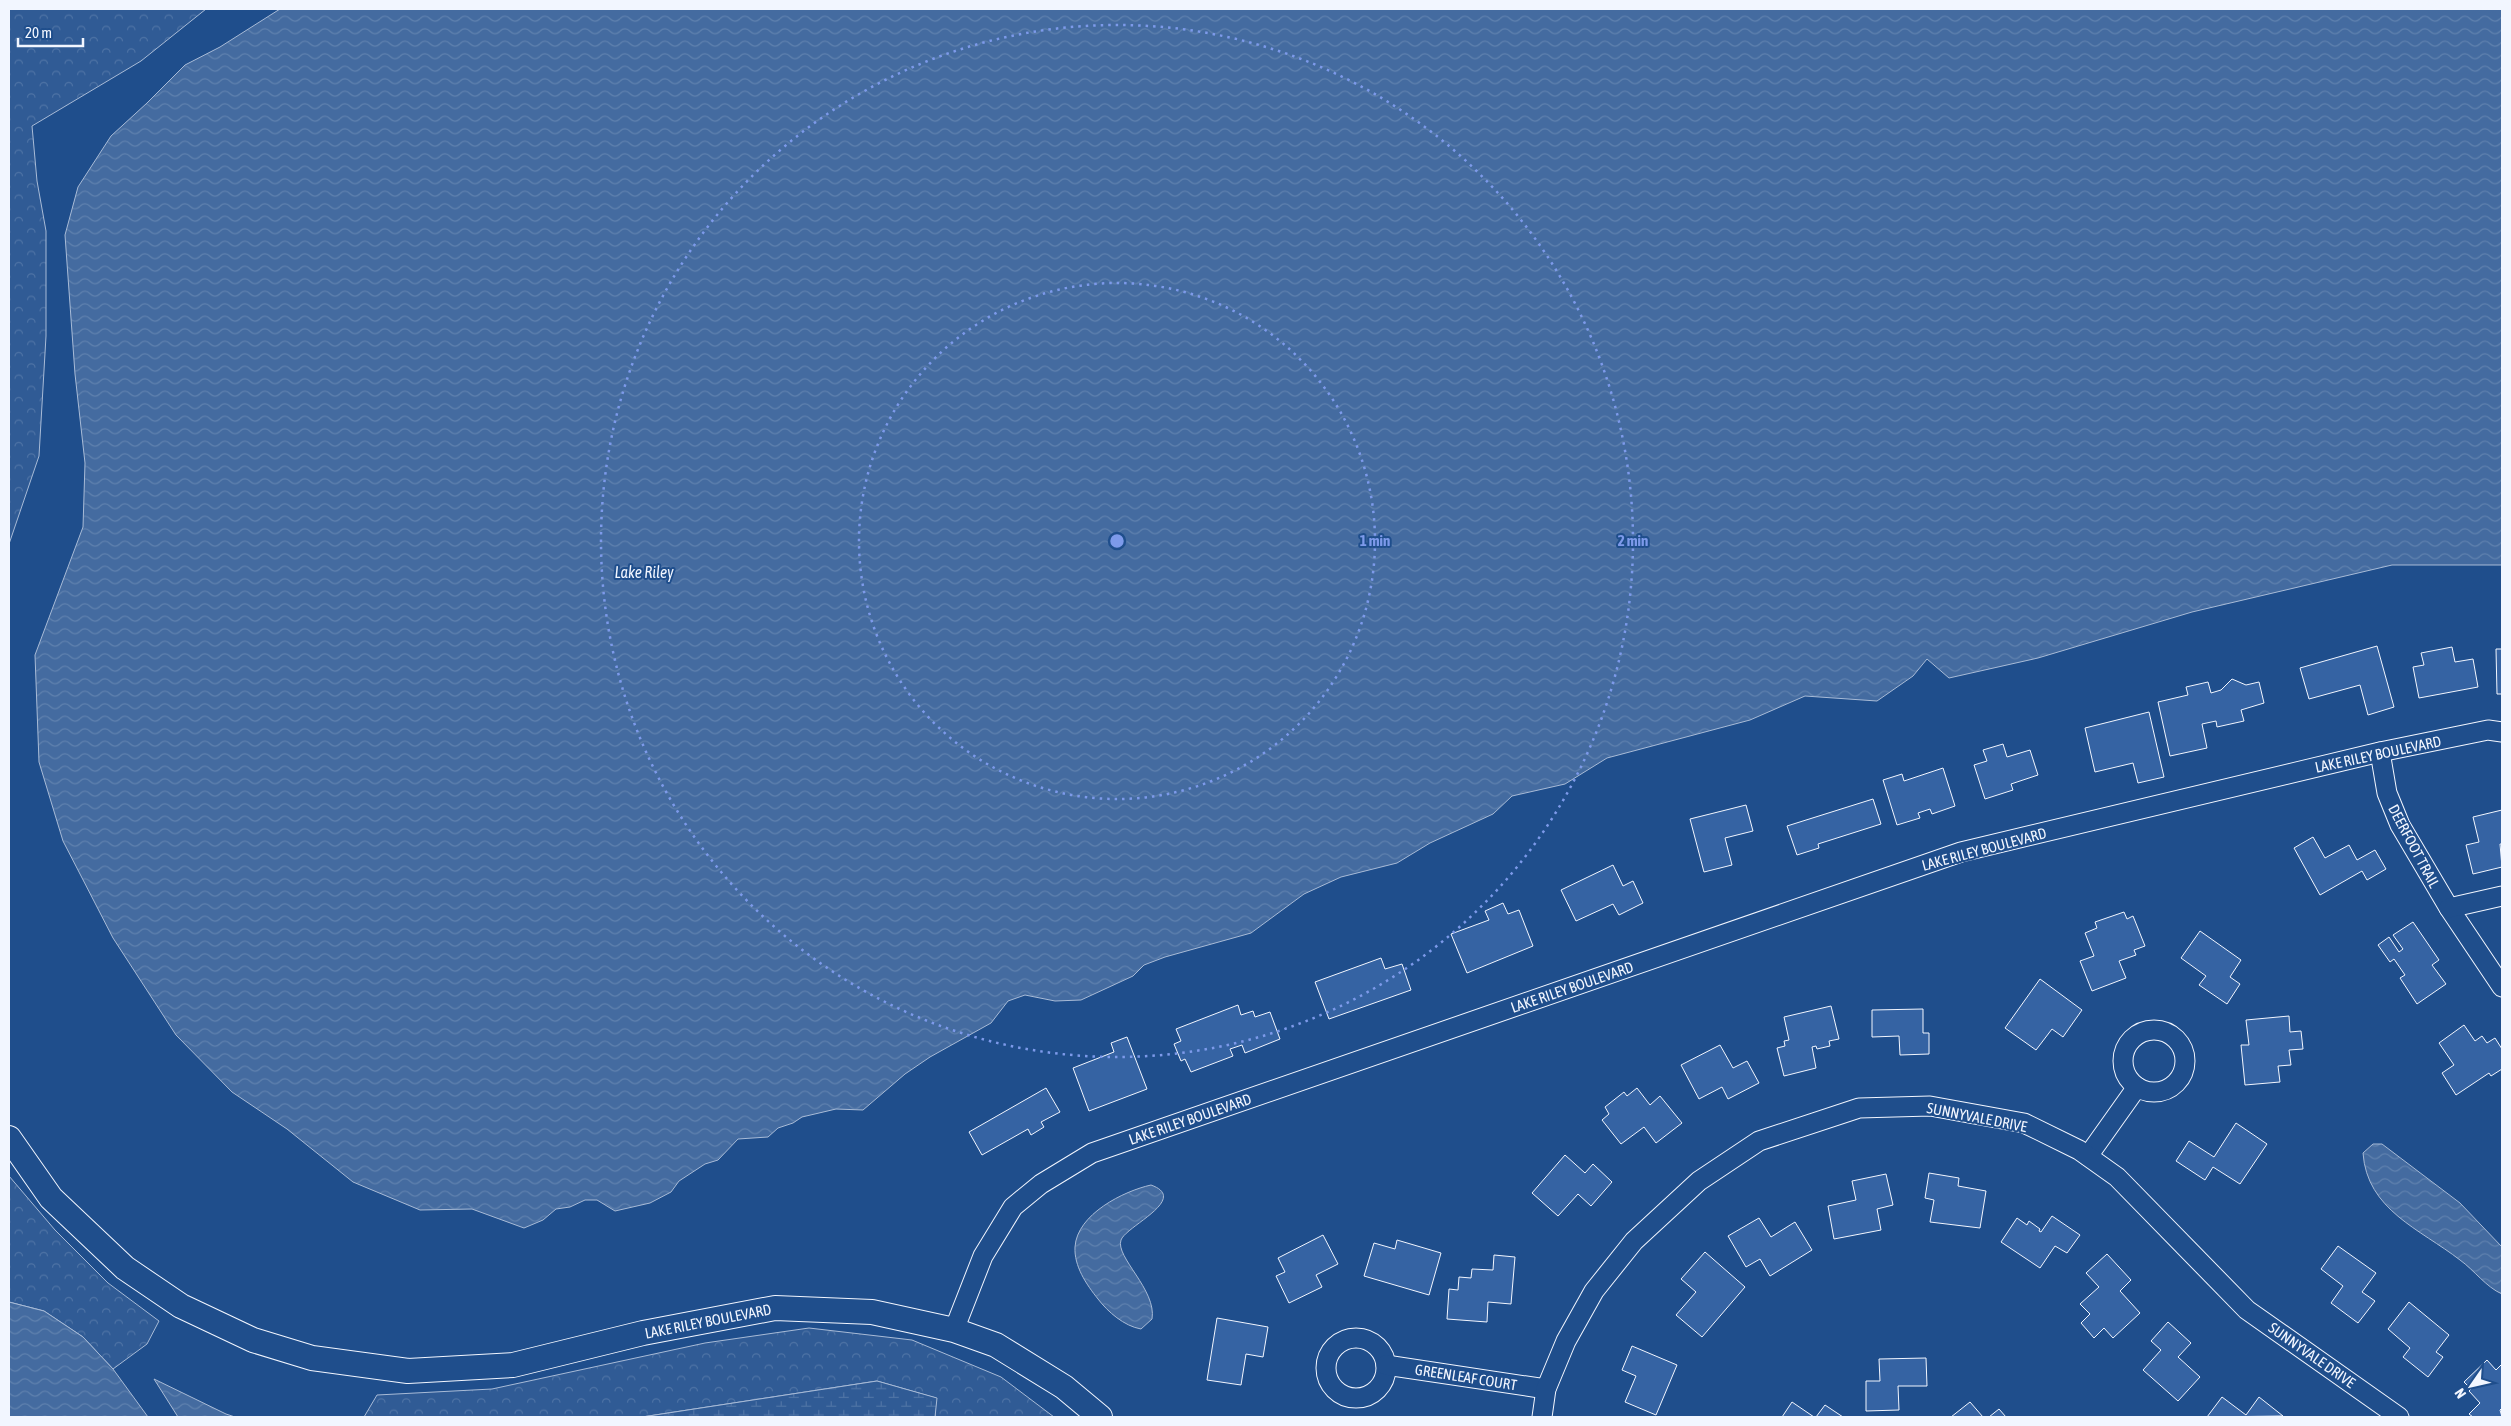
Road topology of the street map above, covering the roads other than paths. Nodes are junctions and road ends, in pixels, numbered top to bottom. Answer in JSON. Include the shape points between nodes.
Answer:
{"nodes":[{"id":1,"x":2502,"y":732,"type":"edge"},
{"id":2,"x":2380,"y":752,"type":"junction"},
{"id":3,"x":2502,"y":896,"type":"edge"},
{"id":4,"x":2449,"y":908,"type":"junction"},
{"id":5,"x":2502,"y":987,"type":"edge"},
{"id":6,"x":2137,"y":1087,"type":"dead end"},
{"id":7,"x":9,"y":1138,"type":"edge"},
{"id":8,"x":2088,"y":1156,"type":"junction"},
{"id":9,"x":954,"y":1330,"type":"junction"},
{"id":10,"x":1386,"y":1364,"type":"dead end"},
{"id":11,"x":1546,"y":1389,"type":"junction"},
{"id":12,"x":1100,"y":1417,"type":"edge"},
{"id":13,"x":1542,"y":1417,"type":"edge"},
{"id":14,"x":2399,"y":1417,"type":"edge"}],
"edges":[{"from":1,"to":2,"type":"street","name":"LAKE RILEY BOULEVARD","via":[[2488,730]]},
{"from":2,"to":4,"type":"street","name":"DEERFOOT TRAIL","via":[[2387,793],[2400,825]]},
{"from":2,"to":9,"type":"street","name":"LAKE RILEY BOULEVARD","via":[[1961,852],[1092,1153],[1041,1184],[1013,1207],[983,1256]]},
{"from":3,"to":4,"type":"street"},
{"from":4,"to":5,"type":"street","name":"DEERFOOT TRAIL"},
{"from":6,"to":8,"type":"street"},
{"from":7,"to":9,"type":"street","name":"LAKE RILEY BOULEVARD","via":[[51,1198],[125,1268],[181,1306],[253,1340],[312,1358],[408,1372],[513,1365],[643,1333],[775,1308],[872,1312]]},
{"from":8,"to":11,"type":"street","name":"SUNNYVALE DRIVE","via":[[2024,1122],[1930,1106],[1859,1108],[1759,1141],[1699,1181],[1634,1241],[1594,1291],[1566,1341]]},
{"from":8,"to":14,"type":"street","name":"SUNNYVALE DRIVE","via":[[2117,1177],[2247,1310]]},
{"from":9,"to":12,"type":"street","via":[[996,1345],[1064,1387]]},
{"from":10,"to":11,"type":"street","name":"GREENLEAF COURT"},
{"from":11,"to":13,"type":"street","name":"SUNNYVALE DRIVE"}]}
